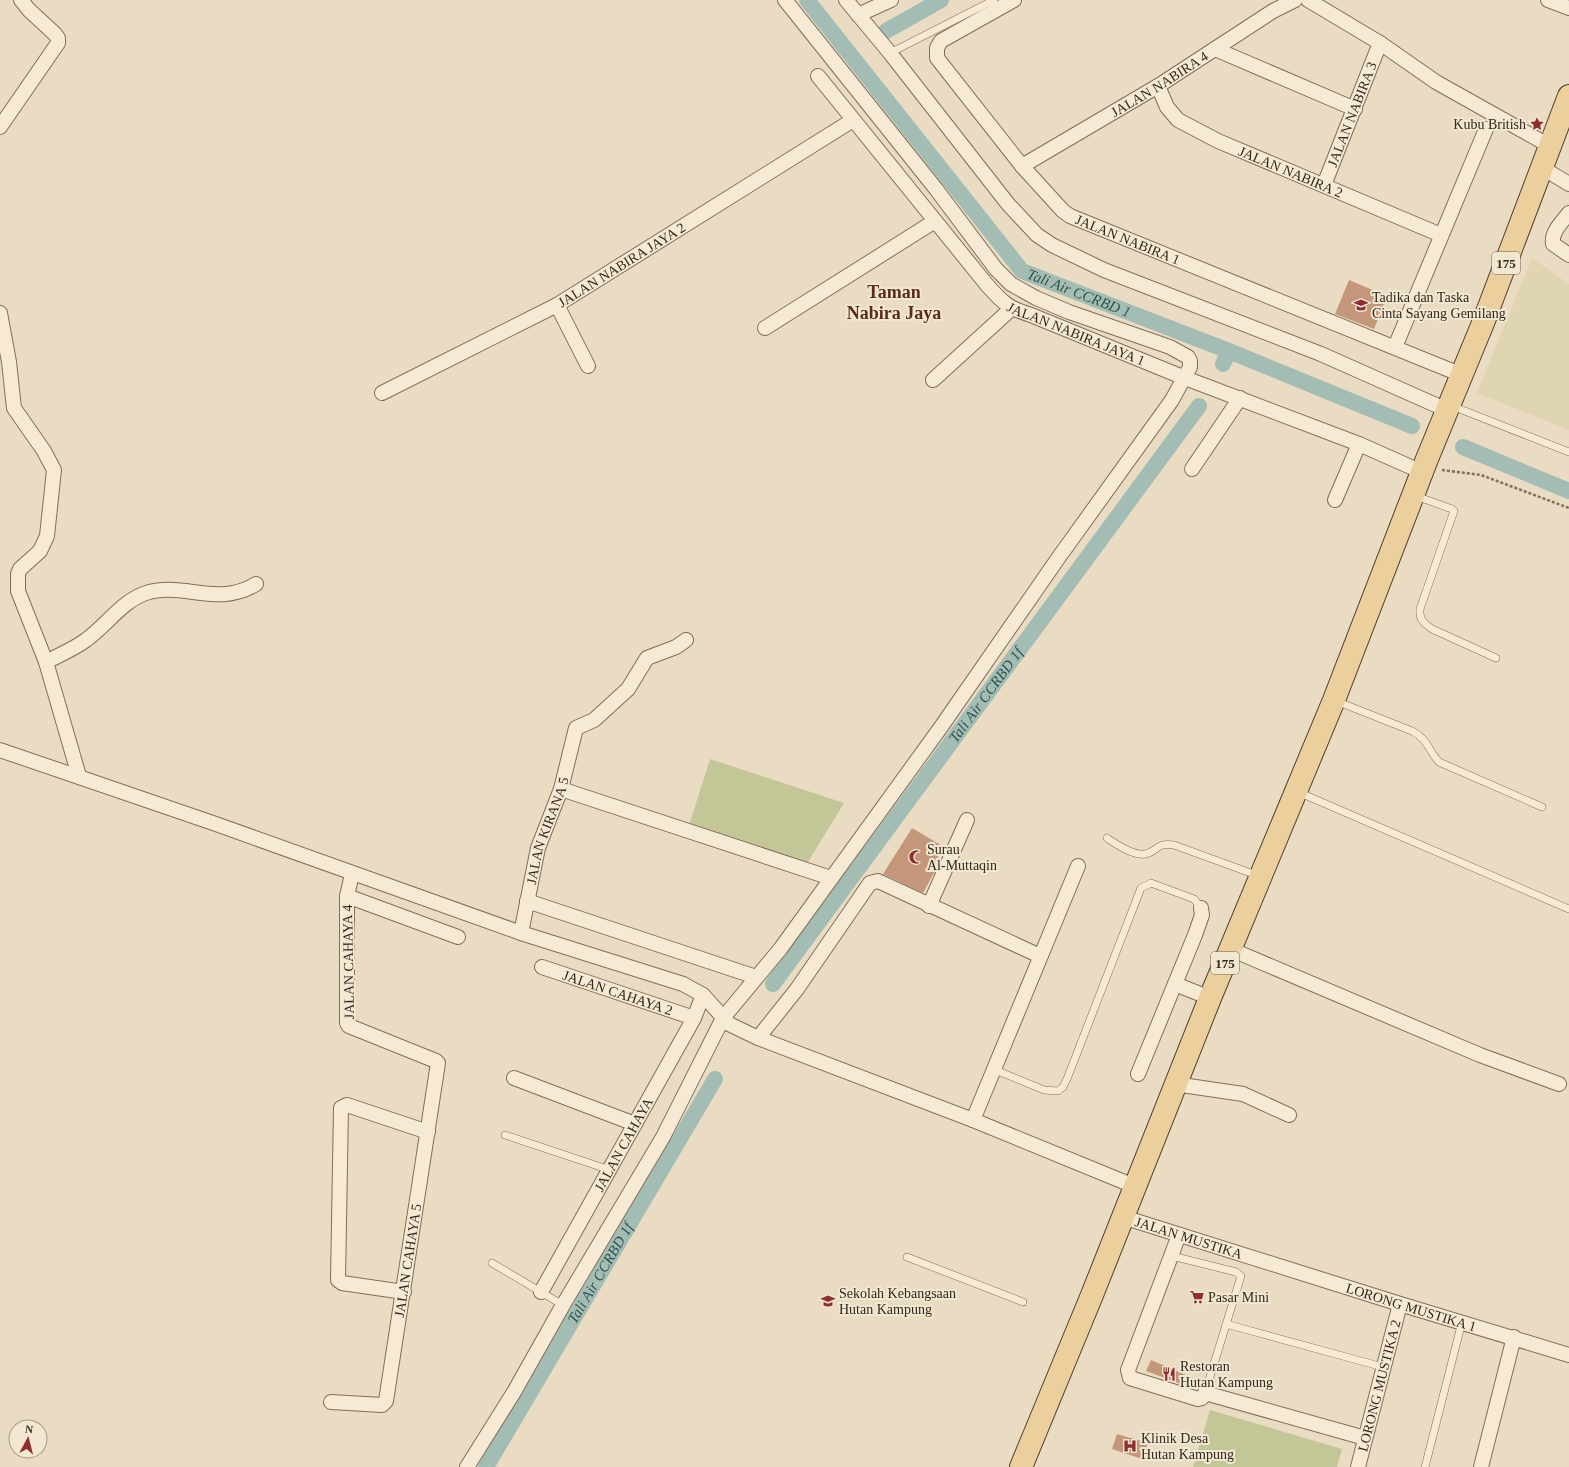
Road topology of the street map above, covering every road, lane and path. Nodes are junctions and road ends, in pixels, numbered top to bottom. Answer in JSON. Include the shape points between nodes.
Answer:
{"nodes":[{"id":1,"x":21,"y":0,"type":"edge"},
{"id":2,"x":785,"y":0,"type":"edge"},
{"id":3,"x":846,"y":0,"type":"edge"},
{"id":4,"x":891,"y":0,"type":"edge"},
{"id":5,"x":994,"y":0,"type":"edge"},
{"id":6,"x":1014,"y":0,"type":"edge"},
{"id":7,"x":1294,"y":0,"type":"edge"},
{"id":8,"x":1308,"y":0,"type":"edge"},
{"id":9,"x":1548,"y":0,"type":"edge"},
{"id":10,"x":1569,"y":8,"type":"edge"},
{"id":11,"x":858,"y":14,"type":"junction"},
{"id":12,"x":1380,"y":44,"type":"junction"},
{"id":13,"x":1215,"y":49,"type":"junction"},
{"id":14,"x":890,"y":53,"type":"junction"},
{"id":15,"x":818,"y":76,"type":"dead end"},
{"id":16,"x":1158,"y":86,"type":"junction"},
{"id":17,"x":1569,"y":96,"type":"edge"},
{"id":18,"x":1356,"y":109,"type":"junction"},
{"id":19,"x":853,"y":120,"type":"junction"},
{"id":20,"x":0,"y":127,"type":"edge"},
{"id":21,"x":1486,"y":129,"type":"dead end"},
{"id":22,"x":1550,"y":146,"type":"junction"},
{"id":23,"x":1022,"y":166,"type":"junction"},
{"id":24,"x":1541,"y":167,"type":"junction"},
{"id":25,"x":1569,"y":184,"type":"edge"},
{"id":26,"x":1324,"y":185,"type":"junction"},
{"id":27,"x":1569,"y":213,"type":"edge"},
{"id":28,"x":935,"y":220,"type":"junction"},
{"id":29,"x":1441,"y":235,"type":"junction"},
{"id":30,"x":1569,"y":256,"type":"edge"},
{"id":31,"x":557,"y":305,"type":"junction"},
{"id":32,"x":1011,"y":309,"type":"junction"},
{"id":33,"x":0,"y":313,"type":"edge"},
{"id":34,"x":765,"y":328,"type":"dead end"},
{"id":35,"x":1395,"y":347,"type":"junction"},
{"id":36,"x":588,"y":366,"type":"dead end"},
{"id":37,"x":1462,"y":375,"type":"junction"},
{"id":38,"x":1185,"y":378,"type":"junction"},
{"id":39,"x":933,"y":380,"type":"dead end"},
{"id":40,"x":382,"y":393,"type":"dead end"},
{"id":41,"x":1240,"y":398,"type":"junction"},
{"id":42,"x":1445,"y":414,"type":"junction"},
{"id":43,"x":1359,"y":444,"type":"junction"},
{"id":44,"x":1569,"y":452,"type":"edge"},
{"id":45,"x":1424,"y":466,"type":"junction"},
{"id":46,"x":1192,"y":469,"type":"dead end"},
{"id":47,"x":1414,"y":496,"type":"junction"},
{"id":48,"x":1335,"y":500,"type":"dead end"},
{"id":49,"x":1569,"y":508,"type":"edge"},
{"id":50,"x":256,"y":584,"type":"dead end"},
{"id":51,"x":686,"y":640,"type":"dead end"},
{"id":52,"x":1496,"y":658,"type":"dead end"},
{"id":53,"x":46,"y":662,"type":"junction"},
{"id":54,"x":1334,"y":700,"type":"junction"},
{"id":55,"x":0,"y":750,"type":"edge"},
{"id":56,"x":79,"y":776,"type":"junction"},
{"id":57,"x":561,"y":789,"type":"junction"},
{"id":58,"x":1296,"y":791,"type":"junction"},
{"id":59,"x":1542,"y":807,"type":"dead end"},
{"id":60,"x":967,"y":820,"type":"dead end"},
{"id":61,"x":1107,"y":838,"type":"dead end"},
{"id":62,"x":1078,"y":866,"type":"dead end"},
{"id":63,"x":352,"y":874,"type":"junction"},
{"id":64,"x":1261,"y":877,"type":"junction"},
{"id":65,"x":831,"y":878,"type":"junction"},
{"id":66,"x":347,"y":896,"type":"junction"},
{"id":67,"x":527,"y":901,"type":"junction"},
{"id":68,"x":930,"y":906,"type":"junction"},
{"id":69,"x":1201,"y":908,"type":"joint"},
{"id":70,"x":1569,"y":909,"type":"edge"},
{"id":71,"x":521,"y":933,"type":"junction"},
{"id":72,"x":458,"y":937,"type":"dead end"},
{"id":73,"x":1230,"y":949,"type":"junction"},
{"id":74,"x":1040,"y":956,"type":"junction"},
{"id":75,"x":542,"y":967,"type":"dead end"},
{"id":76,"x":756,"y":977,"type":"junction"},
{"id":77,"x":1175,"y":984,"type":"junction"},
{"id":78,"x":703,"y":995,"type":"junction"},
{"id":79,"x":1210,"y":998,"type":"junction"},
{"id":80,"x":694,"y":1018,"type":"junction"},
{"id":81,"x":723,"y":1018,"type":"junction"},
{"id":82,"x":758,"y":1038,"type":"junction"},
{"id":83,"x":438,"y":1063,"type":"joint"},
{"id":84,"x":993,"y":1068,"type":"junction"},
{"id":85,"x":1138,"y":1074,"type":"dead end"},
{"id":86,"x":514,"y":1078,"type":"dead end"},
{"id":87,"x":1175,"y":1084,"type":"junction"},
{"id":88,"x":1559,"y":1084,"type":"dead end"},
{"id":89,"x":1289,"y":1115,"type":"dead end"},
{"id":90,"x":972,"y":1120,"type":"junction"},
{"id":91,"x":635,"y":1124,"type":"junction"},
{"id":92,"x":428,"y":1132,"type":"junction"},
{"id":93,"x":505,"y":1135,"type":"dead end"},
{"id":94,"x":610,"y":1170,"type":"junction"},
{"id":95,"x":1134,"y":1186,"type":"junction"},
{"id":96,"x":1123,"y":1217,"type":"junction"},
{"id":97,"x":1179,"y":1235,"type":"junction"},
{"id":98,"x":1172,"y":1256,"type":"junction"},
{"id":99,"x":907,"y":1257,"type":"dead end"},
{"id":100,"x":1255,"y":1258,"type":"joint"},
{"id":101,"x":492,"y":1263,"type":"dead end"},
{"id":102,"x":404,"y":1292,"type":"junction"},
{"id":103,"x":541,"y":1292,"type":"junction"},
{"id":104,"x":1023,"y":1302,"type":"dead end"},
{"id":105,"x":1400,"y":1304,"type":"junction"},
{"id":106,"x":563,"y":1305,"type":"junction"},
{"id":107,"x":1462,"y":1322,"type":"junction"},
{"id":108,"x":1226,"y":1324,"type":"junction"},
{"id":109,"x":1514,"y":1337,"type":"junction"},
{"id":110,"x":1569,"y":1355,"type":"edge"},
{"id":111,"x":1383,"y":1367,"type":"junction"},
{"id":112,"x":1205,"y":1393,"type":"junction"},
{"id":113,"x":331,"y":1402,"type":"dead end"},
{"id":114,"x":1365,"y":1438,"type":"junction"},
{"id":115,"x":467,"y":1467,"type":"edge"},
{"id":116,"x":1021,"y":1467,"type":"edge"},
{"id":117,"x":1358,"y":1467,"type":"edge"},
{"id":118,"x":1425,"y":1467,"type":"edge"},
{"id":119,"x":1481,"y":1467,"type":"edge"}],
"edges":[{"from":1,"to":20,"type":"street","via":[[55,34],[58,43]]},
{"from":2,"to":38,"type":"street","via":[[936,189],[996,269],[1011,284],[1069,312],[1182,352],[1190,361]]},
{"from":3,"to":11,"type":"street"},
{"from":4,"to":11,"type":"street"},
{"from":5,"to":14,"type":"lane"},
{"from":6,"to":23,"type":"street","name":"JALAN NABIRA 1","via":[[941,41],[937,48],[937,58]]},
{"from":7,"to":13,"type":"street","name":"JALAN NABIRA 4","via":[[1285,3]]},
{"from":8,"to":12,"type":"street"},
{"from":9,"to":10,"type":"street"},
{"from":11,"to":14,"type":"street"},
{"from":12,"to":18,"type":"street","name":"JALAN NABIRA 3"},
{"from":12,"to":22,"type":"street","via":[[1436,82]]},
{"from":13,"to":16,"type":"street","name":"JALAN NABIRA 4"},
{"from":13,"to":18,"type":"street"},
{"from":14,"to":42,"type":"street","via":[[1008,204],[1037,235],[1052,246],[1104,270],[1321,354]]},
{"from":15,"to":19,"type":"street","name":"JALAN NABIRA JAYA 1"},
{"from":16,"to":23,"type":"street","name":"JALAN NABIRA 4"},
{"from":16,"to":26,"type":"street","name":"JALAN NABIRA 2","via":[[1167,107],[1178,120],[1218,141]]},
{"from":17,"to":22,"type":"main road","number":"175"},
{"from":18,"to":26,"type":"street","name":"JALAN NABIRA 3"},
{"from":19,"to":28,"type":"street","name":"JALAN NABIRA JAYA 1"},
{"from":19,"to":31,"type":"street","name":"JALAN NABIRA JAYA 2"},
{"from":21,"to":29,"type":"street"},
{"from":22,"to":24,"type":"main road","number":"175"},
{"from":23,"to":35,"type":"street","name":"JALAN NABIRA 1","via":[[1056,205],[1070,216]]},
{"from":24,"to":25,"type":"street"},
{"from":24,"to":37,"type":"main road","number":"175"},
{"from":26,"to":29,"type":"street","name":"JALAN NABIRA 2"},
{"from":27,"to":30,"type":"street","via":[[1552,238],[1553,244]]},
{"from":28,"to":32,"type":"street","name":"JALAN NABIRA JAYA 1","via":[[998,298]]},
{"from":28,"to":34,"type":"street"},
{"from":29,"to":35,"type":"street"},
{"from":31,"to":36,"type":"street"},
{"from":31,"to":40,"type":"street","name":"JALAN NABIRA JAYA 2"},
{"from":32,"to":38,"type":"street","name":"JALAN NABIRA JAYA 1"},
{"from":32,"to":39,"type":"street"},
{"from":33,"to":53,"type":"street","via":[[14,408],[54,470],[44,545],[20,569],[17,583]]},
{"from":35,"to":37,"type":"street","name":"JALAN NABIRA 1"},
{"from":37,"to":42,"type":"main road","number":"175"},
{"from":38,"to":41,"type":"street","name":"JALAN NABIRA JAYA 1"},
{"from":38,"to":65,"type":"street","via":[[941,727]]},
{"from":41,"to":43,"type":"street","name":"JALAN NABIRA JAYA 1"},
{"from":41,"to":46,"type":"street"},
{"from":42,"to":44,"type":"lane"},
{"from":42,"to":45,"type":"main road","number":"175"},
{"from":43,"to":45,"type":"street","name":"JALAN NABIRA JAYA 1"},
{"from":43,"to":48,"type":"street"},
{"from":45,"to":47,"type":"main road","number":"175"},
{"from":45,"to":49,"type":"path","via":[[1481,475]]},
{"from":47,"to":52,"type":"lane","via":[[1454,511],[1420,609],[1423,622],[1444,635]]},
{"from":47,"to":54,"type":"main road","number":"175"},
{"from":50,"to":53,"type":"street","via":[[237,593],[161,591],[143,594],[86,640]]},
{"from":51,"to":57,"type":"street","name":"JALAN KIRANA 5","via":[[670,650],[647,658],[623,694],[594,720],[576,728]]},
{"from":53,"to":56,"type":"street"},
{"from":54,"to":58,"type":"main road","number":"175"},
{"from":54,"to":59,"type":"lane","via":[[1421,736],[1439,762]]},
{"from":55,"to":56,"type":"street"},
{"from":56,"to":63,"type":"street"},
{"from":57,"to":65,"type":"street"},
{"from":57,"to":67,"type":"street","name":"JALAN KIRANA 5","via":[[538,848]]},
{"from":58,"to":64,"type":"main road","number":"175"},
{"from":58,"to":70,"type":"lane"},
{"from":60,"to":68,"type":"street"},
{"from":61,"to":64,"type":"lane","via":[[1135,852],[1145,854],[1160,845],[1174,845]]},
{"from":62,"to":74,"type":"street"},
{"from":63,"to":66,"type":"street","name":"JALAN CAHAYA 4"},
{"from":63,"to":71,"type":"street"},
{"from":64,"to":73,"type":"main road","number":"175"},
{"from":65,"to":76,"type":"street","via":[[782,948]]},
{"from":66,"to":72,"type":"street"},
{"from":66,"to":83,"type":"street","name":"JALAN CAHAYA 4","via":[[347,1023]]},
{"from":67,"to":71,"type":"street","name":"JALAN KIRANA 5"},
{"from":67,"to":76,"type":"street"},
{"from":68,"to":74,"type":"street"},
{"from":68,"to":82,"type":"street","via":[[878,881],[870,883],[797,989]]},
{"from":69,"to":77,"type":"street","via":[[1202,915],[1196,935]]},
{"from":69,"to":84,"type":"lane","via":[[1194,899],[1151,883],[1141,888],[1067,1079],[1058,1091],[1044,1090]]},
{"from":71,"to":78,"type":"street","via":[[683,984]]},
{"from":73,"to":79,"type":"main road","number":"175"},
{"from":73,"to":88,"type":"street","via":[[1480,1055]]},
{"from":74,"to":84,"type":"street"},
{"from":75,"to":80,"type":"street","name":"JALAN CAHAYA 2"},
{"from":76,"to":81,"type":"street"},
{"from":77,"to":79,"type":"street"},
{"from":77,"to":85,"type":"street"},
{"from":78,"to":80,"type":"street","name":"JALAN CAHAYA"},
{"from":78,"to":81,"type":"street"},
{"from":79,"to":87,"type":"main road","number":"175"},
{"from":80,"to":91,"type":"street","name":"JALAN CAHAYA"},
{"from":81,"to":82,"type":"street","via":[[729,1024]]},
{"from":81,"to":106,"type":"street","via":[[663,1137]]},
{"from":82,"to":90,"type":"street"},
{"from":83,"to":92,"type":"street","name":"JALAN CAHAYA 5"},
{"from":84,"to":90,"type":"street"},
{"from":86,"to":91,"type":"street"},
{"from":87,"to":89,"type":"street","via":[[1244,1094]]},
{"from":87,"to":95,"type":"main road","number":"175"},
{"from":90,"to":95,"type":"street"},
{"from":91,"to":94,"type":"street","name":"JALAN CAHAYA"},
{"from":92,"to":102,"type":"street","name":"JALAN CAHAYA 5"},
{"from":92,"to":102,"type":"street","via":[[347,1105],[341,1108],[338,1280],[342,1283]]},
{"from":93,"to":94,"type":"lane"},
{"from":94,"to":103,"type":"street","name":"JALAN CAHAYA"},
{"from":95,"to":96,"type":"main road","number":"175"},
{"from":96,"to":97,"type":"street","name":"JALAN MUSTIKA"},
{"from":96,"to":116,"type":"main road","number":"175"},
{"from":97,"to":98,"type":"street"},
{"from":97,"to":100,"type":"street","name":"JALAN MUSTIKA"},
{"from":98,"to":108,"type":"lane","via":[[1236,1272],[1241,1276]]},
{"from":98,"to":112,"type":"street","via":[[1128,1374],[1130,1378],[1198,1399]]},
{"from":99,"to":104,"type":"lane"},
{"from":100,"to":105,"type":"street","name":"LORONG MUSTIKA 1"},
{"from":101,"to":103,"type":"lane"},
{"from":102,"to":113,"type":"street","name":"JALAN CAHAYA 5","via":[[385,1404]]},
{"from":103,"to":106,"type":"lane"},
{"from":105,"to":107,"type":"street","name":"LORONG MUSTIKA 1"},
{"from":105,"to":111,"type":"street","name":"LORONG MUSTIKA 2"},
{"from":106,"to":115,"type":"street","via":[[514,1392]]},
{"from":107,"to":109,"type":"street","name":"LORONG MUSTIKA 1"},
{"from":107,"to":118,"type":"lane"},
{"from":108,"to":111,"type":"lane"},
{"from":108,"to":112,"type":"lane"},
{"from":109,"to":110,"type":"street","name":"LORONG MUSTIKA 1"},
{"from":109,"to":119,"type":"street"},
{"from":111,"to":114,"type":"street","name":"LORONG MUSTIKA 2"},
{"from":112,"to":114,"type":"street"},
{"from":114,"to":117,"type":"street","name":"LORONG MUSTIKA 2"}]}
